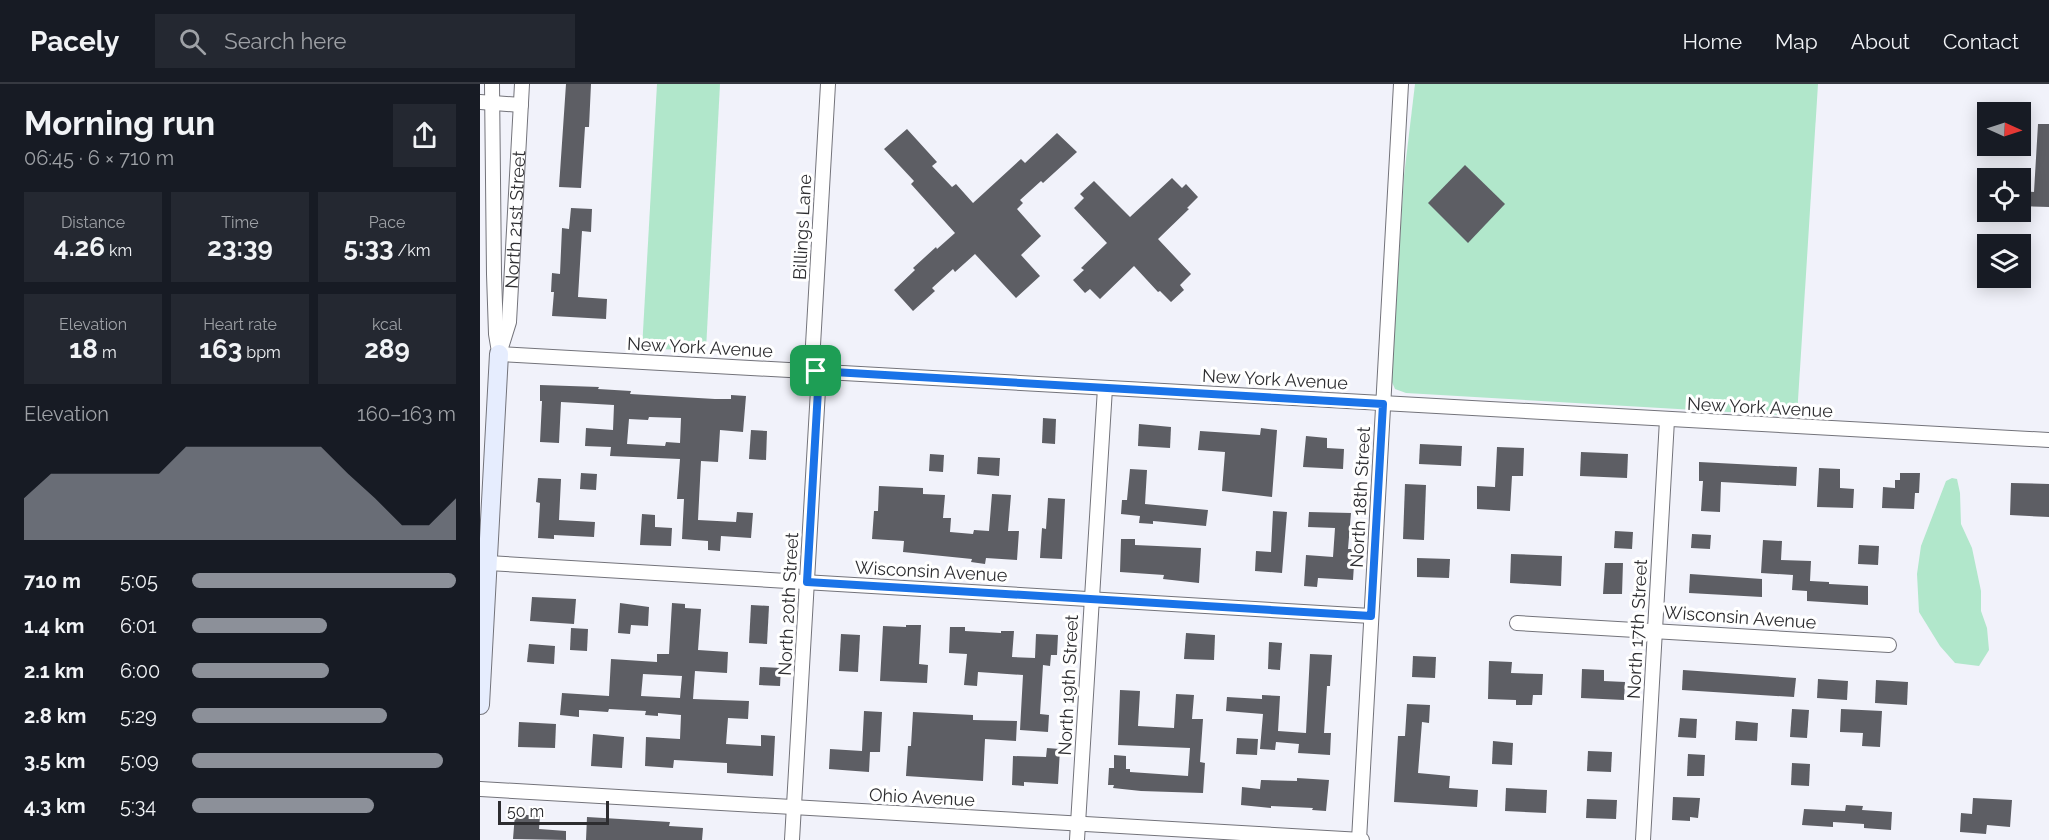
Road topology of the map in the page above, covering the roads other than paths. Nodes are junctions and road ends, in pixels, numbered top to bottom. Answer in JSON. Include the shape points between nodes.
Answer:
{"nodes":[{"id":1,"x":492,"y":84,"type":"edge"},
{"id":2,"x":522,"y":84,"type":"edge"},
{"id":3,"x":828,"y":84,"type":"edge"},
{"id":4,"x":1401,"y":84,"type":"edge"},
{"id":5,"x":486,"y":102,"type":"edge"},
{"id":6,"x":521,"y":105,"type":"junction"},
{"id":7,"x":500,"y":354,"type":"junction"},
{"id":8,"x":816,"y":371,"type":"junction"},
{"id":9,"x":1104,"y":387,"type":"junction"},
{"id":10,"x":1383,"y":404,"type":"junction"},
{"id":11,"x":1667,"y":420,"type":"junction"},
{"id":12,"x":2049,"y":440,"type":"edge"},
{"id":13,"x":488,"y":563,"type":"junction"},
{"id":14,"x":807,"y":582,"type":"junction"},
{"id":15,"x":1091,"y":599,"type":"junction"},
{"id":16,"x":1371,"y":616,"type":"junction"},
{"id":17,"x":1516,"y":623,"type":"dead end"},
{"id":18,"x":1655,"y":629,"type":"junction"},
{"id":19,"x":1889,"y":645,"type":"dead end"},
{"id":20,"x":480,"y":705,"type":"edge"},
{"id":21,"x":480,"y":789,"type":"edge"},
{"id":22,"x":794,"y":807,"type":"junction"},
{"id":23,"x":1078,"y":824,"type":"junction"},
{"id":24,"x":792,"y":840,"type":"edge"},
{"id":25,"x":1077,"y":840,"type":"edge"},
{"id":26,"x":1360,"y":840,"type":"edge"},
{"id":27,"x":1643,"y":840,"type":"edge"}],
"edges":[{"from":1,"to":5,"type":"street","name":"North 21st Street"},
{"from":2,"to":6,"type":"street","name":"North 21st Street"},
{"from":3,"to":8,"type":"street","name":"Billings Lane","via":[[813,345]]},
{"from":4,"to":10,"type":"street","name":"North 18th Street"},
{"from":5,"to":6,"type":"street"},
{"from":5,"to":7,"type":"street","name":"North 21st Street","via":[[495,321]]},
{"from":6,"to":7,"type":"street","name":"North 21st Street","via":[[509,322]]},
{"from":7,"to":8,"type":"street","name":"New York Avenue"},
{"from":7,"to":13,"type":"street","name":"North 21st Street"},
{"from":8,"to":9,"type":"street","name":"New York Avenue"},
{"from":8,"to":14,"type":"street","name":"North 20th Street"},
{"from":9,"to":10,"type":"street","name":"New York Avenue"},
{"from":9,"to":15,"type":"street","name":"North 19th Street"},
{"from":10,"to":11,"type":"street","name":"New York Avenue"},
{"from":10,"to":16,"type":"street","name":"North 18th Street"},
{"from":11,"to":12,"type":"street","name":"New York Avenue"},
{"from":11,"to":18,"type":"street","name":"North 17th Street"},
{"from":13,"to":14,"type":"street","name":"Wisconsin Avenue"},
{"from":13,"to":20,"type":"street","name":"North 21st Street"},
{"from":14,"to":15,"type":"street","name":"Wisconsin Avenue"},
{"from":14,"to":22,"type":"street","name":"North 20th Street"},
{"from":15,"to":16,"type":"street","name":"Wisconsin Avenue"},
{"from":15,"to":23,"type":"street","name":"North 19th Street"},
{"from":16,"to":26,"type":"street","name":"North 18th Street"},
{"from":17,"to":18,"type":"street","name":"Wisconsin Avenue"},
{"from":18,"to":19,"type":"street","name":"Wisconsin Avenue"},
{"from":18,"to":27,"type":"street","name":"North 17th Street"},
{"from":21,"to":22,"type":"street","name":"Ohio Avenue"},
{"from":22,"to":23,"type":"street","name":"Ohio Avenue"},
{"from":22,"to":24,"type":"street","name":"North 20th Street"},
{"from":23,"to":25,"type":"street","name":"North 19th Street"},
{"from":23,"to":26,"type":"street","name":"Ohio Avenue"}]}
